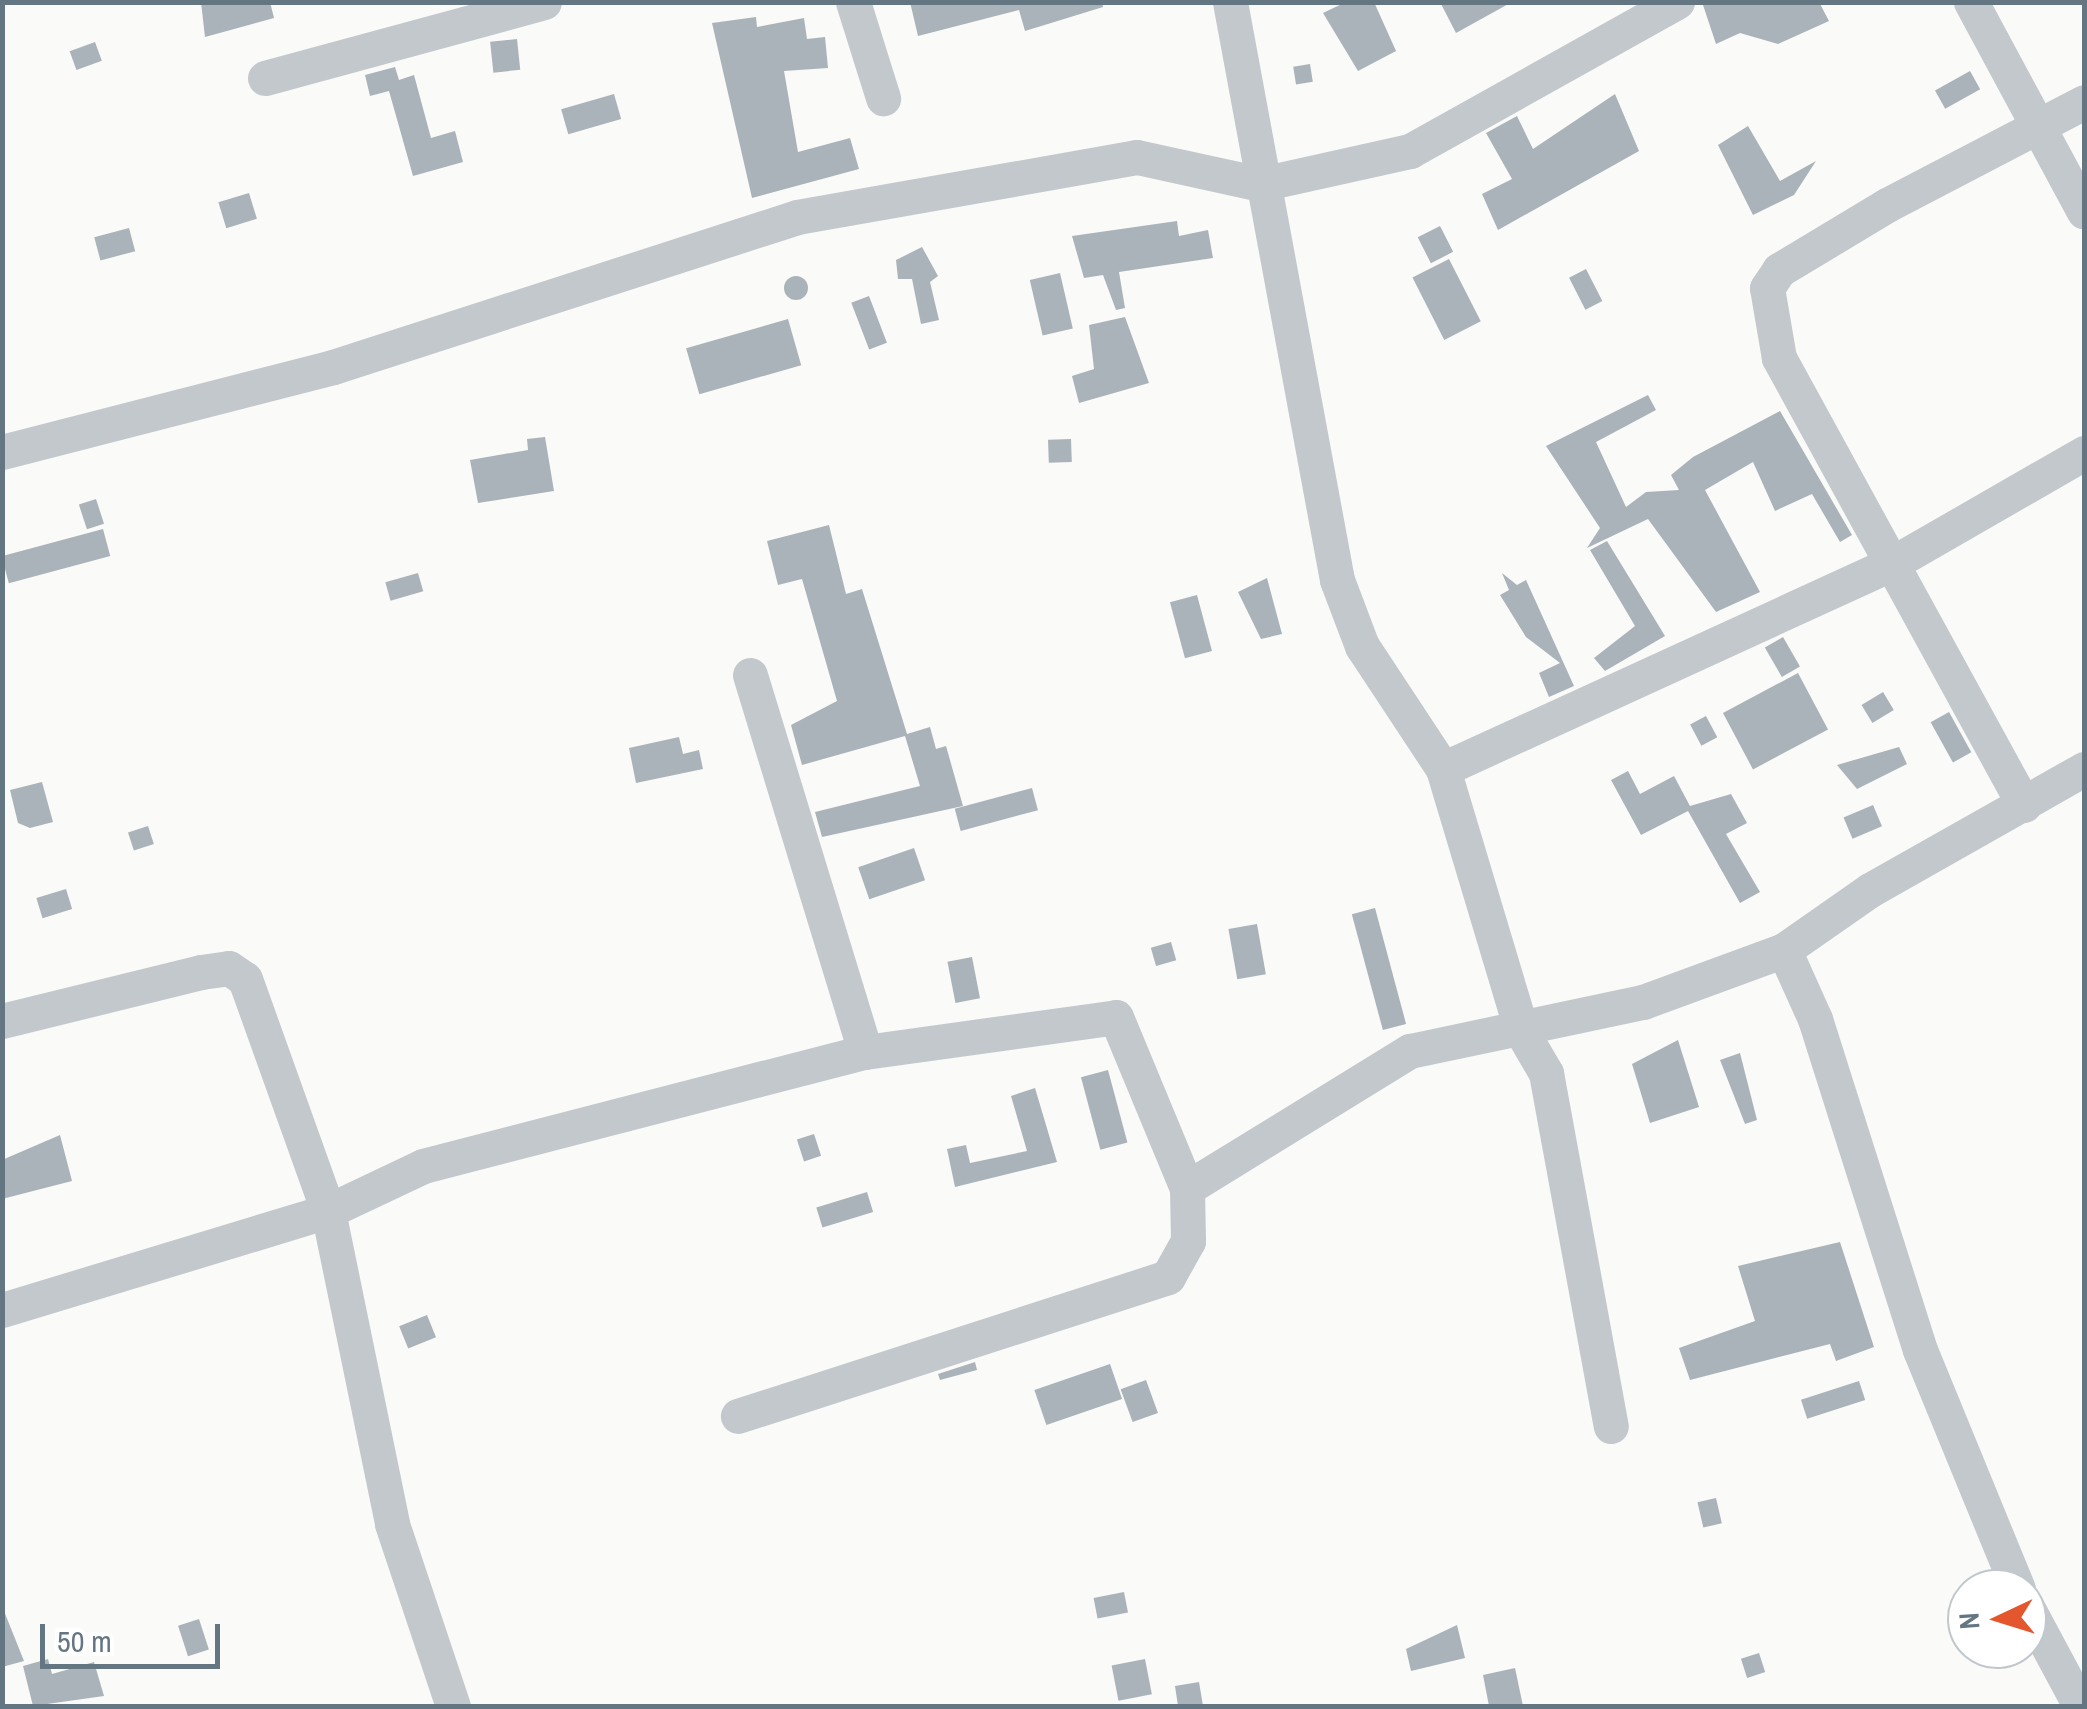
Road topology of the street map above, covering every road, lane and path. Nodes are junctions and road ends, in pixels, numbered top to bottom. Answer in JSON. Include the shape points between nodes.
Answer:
{"nodes":[{"id":1,"x":544,"y":2,"type":"edge"},
{"id":2,"x":853,"y":2,"type":"edge"},
{"id":3,"x":1230,"y":2,"type":"edge"},
{"id":4,"x":1677,"y":2,"type":"edge"},
{"id":5,"x":1971,"y":2,"type":"edge"},
{"id":6,"x":265,"y":78,"type":"dead end"},
{"id":7,"x":883,"y":98,"type":"dead end"},
{"id":8,"x":2084,"y":102,"type":"edge"},
{"id":9,"x":2038,"y":128,"type":"junction"},
{"id":10,"x":1261,"y":184,"type":"junction"},
{"id":11,"x":2084,"y":212,"type":"edge"},
{"id":12,"x":2,"y":452,"type":"edge"},
{"id":13,"x":2084,"y":453,"type":"edge"},
{"id":14,"x":1891,"y":564,"type":"junction"},
{"id":15,"x":750,"y":675,"type":"dead end"},
{"id":16,"x":1443,"y":768,"type":"junction"},
{"id":17,"x":2084,"y":770,"type":"edge"},
{"id":18,"x":2024,"y":805,"type":"junction"},
{"id":19,"x":1784,"y":950,"type":"junction"},
{"id":20,"x":2,"y":1021,"type":"edge"},
{"id":21,"x":1522,"y":1032,"type":"junction"},
{"id":22,"x":865,"y":1052,"type":"junction"},
{"id":23,"x":1187,"y":1188,"type":"junction"},
{"id":24,"x":328,"y":1211,"type":"junction"},
{"id":25,"x":2,"y":1310,"type":"edge"},
{"id":26,"x":738,"y":1416,"type":"dead end"},
{"id":27,"x":1610,"y":1426,"type":"dead end"},
{"id":28,"x":2010,"y":1569,"type":"edge"},
{"id":29,"x":2047,"y":1638,"type":"edge"},
{"id":30,"x":2076,"y":1685,"type":"edge"},
{"id":31,"x":452,"y":1706,"type":"edge"}],
"edges":[{"from":1,"to":6,"type":"street"},
{"from":2,"to":7,"type":"street"},
{"from":3,"to":10,"type":"street"},
{"from":4,"to":10,"type":"street","via":[[1410,150]]},
{"from":5,"to":9,"type":"street"},
{"from":8,"to":9,"type":"street"},
{"from":9,"to":11,"type":"street"},
{"from":9,"to":14,"type":"street","via":[[1887,205],[1779,270],[1766,288],[1779,358]]},
{"from":10,"to":12,"type":"street","via":[[1136,157],[798,216],[334,368]]},
{"from":10,"to":16,"type":"street","via":[[1337,580],[1362,646]]},
{"from":13,"to":14,"type":"street"},
{"from":14,"to":16,"type":"street"},
{"from":14,"to":18,"type":"street"},
{"from":15,"to":22,"type":"street"},
{"from":16,"to":21,"type":"street"},
{"from":17,"to":18,"type":"street"},
{"from":18,"to":19,"type":"street"},
{"from":19,"to":21,"type":"street","via":[[1642,1002]]},
{"from":19,"to":28,"type":"street","via":[[1920,1350]]},
{"from":20,"to":24,"type":"street","via":[[229,968],[261,1004]]},
{"from":21,"to":23,"type":"street","via":[[1410,1051]]},
{"from":21,"to":27,"type":"street","via":[[1546,1073]]},
{"from":22,"to":23,"type":"street","via":[[1116,1016]]},
{"from":22,"to":24,"type":"street","via":[[423,1166]]},
{"from":23,"to":26,"type":"street","via":[[1188,1241],[1168,1277]]},
{"from":24,"to":25,"type":"street"},
{"from":24,"to":31,"type":"street","via":[[392,1524]]},
{"from":29,"to":30,"type":"street"}]}
